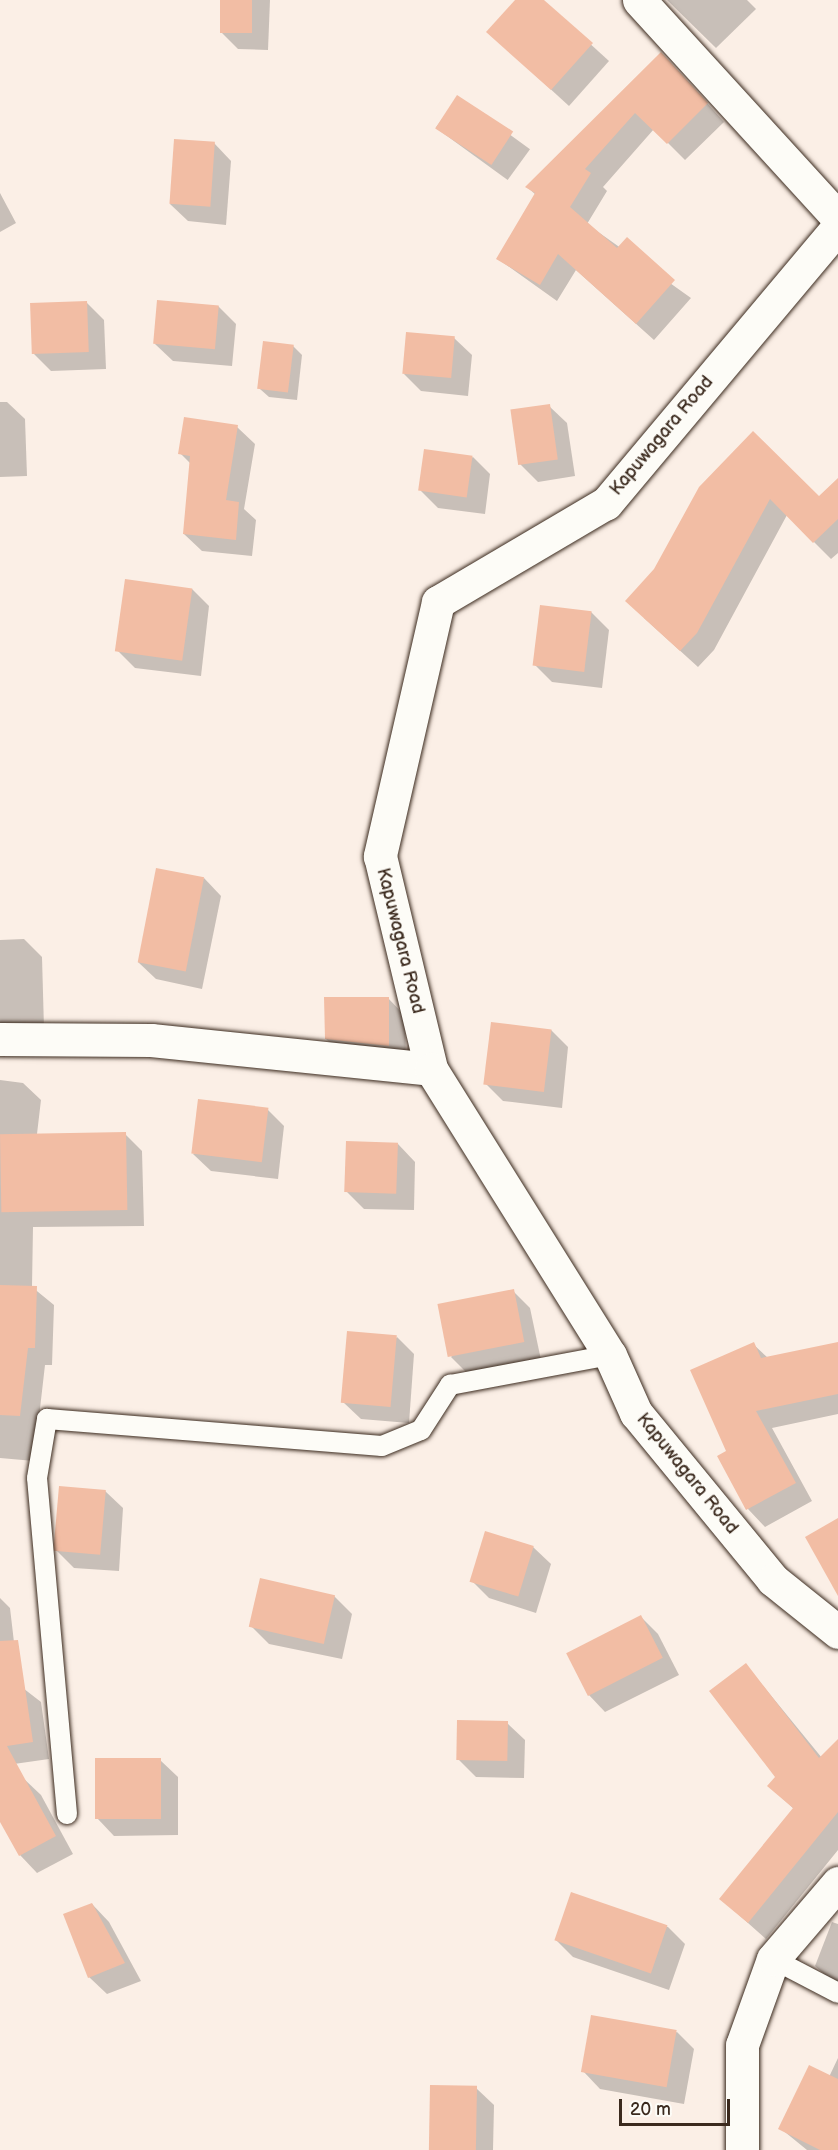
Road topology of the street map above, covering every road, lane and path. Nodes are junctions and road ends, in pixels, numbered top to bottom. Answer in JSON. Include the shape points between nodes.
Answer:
{"nodes":[{"id":1,"x":639,"y":0,"type":"edge"},
{"id":2,"x":838,"y":218,"type":"edge"},
{"id":3,"x":838,"y":227,"type":"edge"},
{"id":4,"x":0,"y":1039,"type":"edge"},
{"id":5,"x":431,"y":1069,"type":"junction"},
{"id":6,"x":610,"y":1355,"type":"junction"},
{"id":7,"x":838,"y":1632,"type":"edge"},
{"id":8,"x":67,"y":1814,"type":"dead end"},
{"id":9,"x":838,"y":1883,"type":"edge"},
{"id":10,"x":773,"y":1959,"type":"junction"},
{"id":11,"x":838,"y":1993,"type":"edge"},
{"id":12,"x":742,"y":2150,"type":"edge"}],
"edges":[{"from":1,"to":2,"type":"street"},
{"from":3,"to":5,"type":"street","name":"Kapuwagara Road","via":[[606,503],[438,602],[380,856]]},
{"from":4,"to":5,"type":"street","via":[[151,1040]]},
{"from":5,"to":6,"type":"street","name":"Kapuwagara Road"},
{"from":6,"to":7,"type":"street","name":"Kapuwagara Road","via":[[636,1413],[773,1580]]},
{"from":6,"to":8,"type":"lane","via":[[450,1385],[421,1431],[382,1446],[47,1419],[37,1478]]},
{"from":9,"to":10,"type":"street"},
{"from":10,"to":11,"type":"lane"},
{"from":10,"to":12,"type":"street","via":[[742,2045]]}]}
